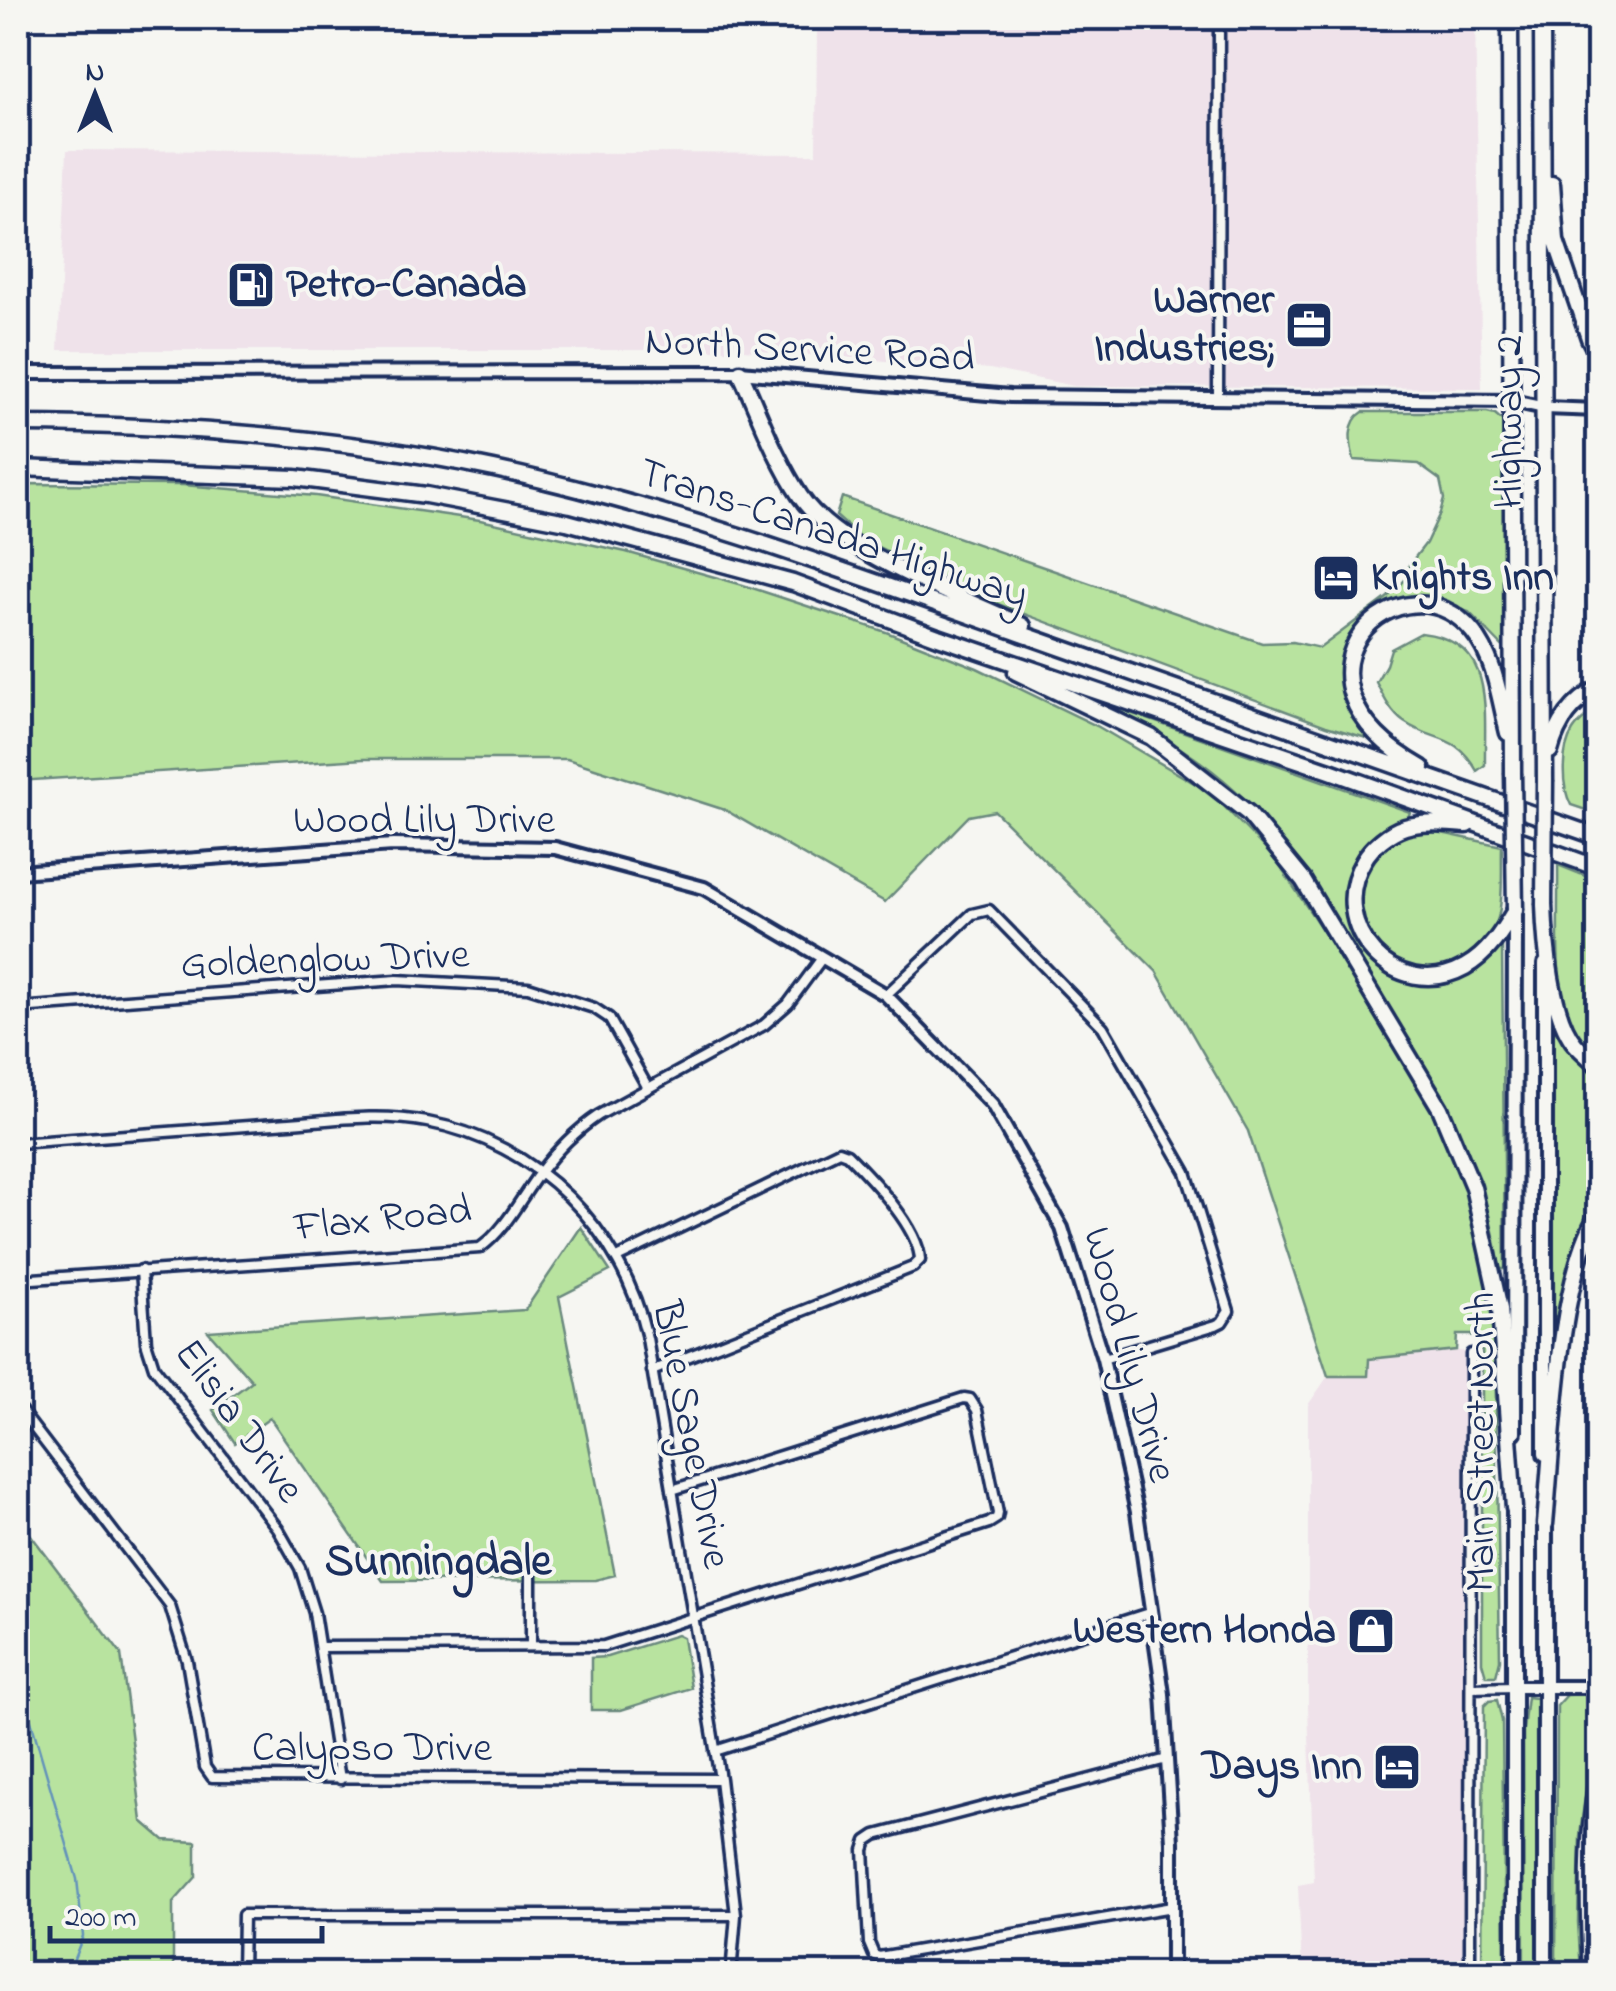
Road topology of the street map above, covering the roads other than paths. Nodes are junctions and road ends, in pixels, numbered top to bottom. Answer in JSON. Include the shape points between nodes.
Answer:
{"nodes":[{"id":1,"x":1219,"y":18,"type":"edge"},
{"id":2,"x":1510,"y":18,"type":"edge"},
{"id":3,"x":1542,"y":18,"type":"edge"},
{"id":4,"x":1543,"y":70,"type":"junction"},
{"id":5,"x":1598,"y":356,"type":"edge"},
{"id":6,"x":740,"y":372,"type":"junction"},
{"id":7,"x":18,"y":373,"type":"edge"},
{"id":8,"x":1218,"y":399,"type":"junction"},
{"id":9,"x":1512,"y":401,"type":"junction"},
{"id":10,"x":1545,"y":408,"type":"junction"},
{"id":11,"x":1598,"y":410,"type":"edge"},
{"id":12,"x":18,"y":424,"type":"edge"},
{"id":13,"x":18,"y":468,"type":"edge"},
{"id":14,"x":938,"y":636,"type":"junction"},
{"id":15,"x":1096,"y":660,"type":"junction"},
{"id":16,"x":1598,"y":689,"type":"edge"},
{"id":17,"x":1514,"y":754,"type":"junction"},
{"id":18,"x":1545,"y":776,"type":"junction"},
{"id":19,"x":1453,"y":785,"type":"junction"},
{"id":20,"x":1556,"y":822,"type":"junction"},
{"id":21,"x":1484,"y":826,"type":"junction"},
{"id":22,"x":1598,"y":828,"type":"edge"},
{"id":23,"x":1598,"y":837,"type":"edge"},
{"id":24,"x":1598,"y":868,"type":"edge"},
{"id":25,"x":18,"y":872,"type":"edge"},
{"id":26,"x":1514,"y":910,"type":"junction"},
{"id":27,"x":1544,"y":946,"type":"junction"},
{"id":28,"x":822,"y":958,"type":"junction"},
{"id":29,"x":886,"y":995,"type":"junction"},
{"id":30,"x":18,"y":1008,"type":"edge"},
{"id":31,"x":1598,"y":1066,"type":"edge"},
{"id":32,"x":648,"y":1088,"type":"junction"},
{"id":33,"x":18,"y":1142,"type":"edge"},
{"id":34,"x":540,"y":1172,"type":"junction"},
{"id":35,"x":1598,"y":1214,"type":"edge"},
{"id":36,"x":616,"y":1258,"type":"junction"},
{"id":37,"x":140,"y":1270,"type":"junction"},
{"id":38,"x":18,"y":1280,"type":"edge"},
{"id":39,"x":1471,"y":1354,"type":"dead end"},
{"id":40,"x":1103,"y":1358,"type":"junction"},
{"id":41,"x":652,"y":1372,"type":"junction"},
{"id":42,"x":18,"y":1407,"type":"edge"},
{"id":43,"x":672,"y":1490,"type":"junction"},
{"id":44,"x":1514,"y":1508,"type":"junction"},
{"id":45,"x":1545,"y":1524,"type":"junction"},
{"id":46,"x":530,"y":1559,"type":"dead end"},
{"id":47,"x":1152,"y":1612,"type":"junction"},
{"id":48,"x":694,"y":1618,"type":"junction"},
{"id":49,"x":531,"y":1646,"type":"junction"},
{"id":50,"x":320,"y":1647,"type":"junction"},
{"id":51,"x":1544,"y":1687,"type":"junction"},
{"id":52,"x":1598,"y":1687,"type":"edge"},
{"id":53,"x":1471,"y":1688,"type":"junction"},
{"id":54,"x":1514,"y":1688,"type":"junction"},
{"id":55,"x":715,"y":1751,"type":"junction"},
{"id":56,"x":1168,"y":1758,"type":"junction"},
{"id":57,"x":1598,"y":1763,"type":"edge"},
{"id":58,"x":720,"y":1778,"type":"junction"},
{"id":59,"x":340,"y":1779,"type":"junction"},
{"id":60,"x":1172,"y":1907,"type":"junction"},
{"id":61,"x":736,"y":1916,"type":"junction"},
{"id":62,"x":242,"y":1974,"type":"edge"},
{"id":63,"x":730,"y":1974,"type":"edge"},
{"id":64,"x":1172,"y":1974,"type":"edge"},
{"id":65,"x":1470,"y":1974,"type":"edge"},
{"id":66,"x":1514,"y":1974,"type":"edge"},
{"id":67,"x":1545,"y":1974,"type":"edge"},
{"id":68,"x":1588,"y":1974,"type":"edge"}],
"edges":[{"from":1,"to":8,"type":"street"},
{"from":2,"to":9,"type":"highway","name":"Highway 2"},
{"from":3,"to":4,"type":"highway","name":"Highway 2"},
{"from":4,"to":5,"type":"highway","via":[[1556,241]]},
{"from":4,"to":10,"type":"highway","name":"Highway 2"},
{"from":6,"to":7,"type":"street","name":"North Service Road"},
{"from":6,"to":8,"type":"street","name":"North Service Road","via":[[1010,396]]},
{"from":6,"to":15,"type":"highway","via":[[801,498],[828,526],[910,573]]},
{"from":8,"to":9,"type":"street","name":"North Service Road"},
{"from":9,"to":10,"type":"street","name":"North Service Road"},
{"from":9,"to":17,"type":"highway","name":"Highway 2"},
{"from":10,"to":11,"type":"street","name":"North Service Road"},
{"from":10,"to":18,"type":"highway","name":"Highway 2"},
{"from":12,"to":15,"type":"highway","name":"Trans-Canada Highway","via":[[316,440],[504,472],[799,555]]},
{"from":13,"to":14,"type":"highway","name":"Trans-Canada Highway","via":[[295,478],[505,509],[776,578]]},
{"from":14,"to":21,"type":"highway","name":"Trans-Canada Highway"},
{"from":14,"to":44,"type":"highway","via":[[1152,737],[1248,813],[1303,880],[1440,1108],[1473,1186],[1500,1309]]},
{"from":15,"to":19,"type":"highway","name":"Trans-Canada Highway"},
{"from":16,"to":18,"type":"highway","via":[[1562,720]]},
{"from":17,"to":19,"type":"highway","via":[[1475,633],[1458,616],[1427,605],[1378,616],[1364,628],[1349,661],[1355,710],[1384,744]]},
{"from":17,"to":26,"type":"highway","name":"Highway 2","bridge":true},
{"from":18,"to":27,"type":"highway","name":"Highway 2","bridge":true},
{"from":19,"to":20,"type":"highway","name":"Trans-Canada Highway"},
{"from":20,"to":22,"type":"highway"},
{"from":20,"to":23,"type":"highway","name":"Trans-Canada Highway"},
{"from":21,"to":24,"type":"highway","name":"Trans-Canada Highway"},
{"from":21,"to":26,"type":"highway","via":[[1406,826],[1390,834],[1356,873],[1354,920],[1379,959],[1429,977],[1478,958]]},
{"from":25,"to":28,"type":"street","name":"Wood Lily Drive","via":[[393,845],[555,848],[692,884]]},
{"from":26,"to":44,"type":"main road","name":"Main Street North"},
{"from":27,"to":31,"type":"highway","name":"Highway 2","via":[[1563,1024]]},
{"from":27,"to":45,"type":"main road","name":"Main Street North"},
{"from":28,"to":29,"type":"street","name":"Wood Lily Drive"},
{"from":28,"to":32,"type":"street","name":"Flax Road","via":[[777,1016]]},
{"from":29,"to":40,"type":"street","name":"Wood Lily Drive","via":[[992,1104],[1062,1228]]},
{"from":29,"to":40,"type":"street","via":[[972,914],[989,910],[1104,1026],[1186,1172],[1229,1311],[1216,1325]]},
{"from":30,"to":32,"type":"street","name":"Goldenglow Drive","via":[[397,980],[528,986],[609,1018]]},
{"from":32,"to":34,"type":"street","name":"Flax Road","via":[[587,1124]]},
{"from":33,"to":34,"type":"street","name":"Blue Sage Drive","via":[[395,1118],[468,1134]]},
{"from":34,"to":36,"type":"street","name":"Blue Sage Drive","via":[[589,1218]]},
{"from":34,"to":37,"type":"street","name":"Flax Road","via":[[496,1237],[480,1248]]},
{"from":35,"to":45,"type":"highway","via":[[1566,1318]]},
{"from":36,"to":41,"type":"street","name":"Blue Sage Drive","via":[[638,1307]]},
{"from":36,"to":41,"type":"street","via":[[839,1151],[886,1194],[920,1248],[912,1267]]},
{"from":37,"to":38,"type":"street","name":"Flax Road"},
{"from":37,"to":50,"type":"street","name":"Elisia Drive","via":[[150,1359],[286,1542],[306,1582]]},
{"from":39,"to":53,"type":"street"},
{"from":40,"to":47,"type":"street","name":"Wood Lily Drive"},
{"from":41,"to":43,"type":"street","name":"Blue Sage Drive"},
{"from":42,"to":59,"type":"street","name":"Calypso Drive","via":[[170,1606],[207,1772],[220,1779]]},
{"from":43,"to":48,"type":"street","name":"Blue Sage Drive"},
{"from":43,"to":48,"type":"street","via":[[964,1398],[977,1410],[998,1507],[989,1524]]},
{"from":44,"to":54,"type":"main road","name":"Main Street North"},
{"from":45,"to":51,"type":"main road","name":"Main Street North"},
{"from":46,"to":49,"type":"street"},
{"from":47,"to":55,"type":"street"},
{"from":47,"to":56,"type":"street","name":"Wood Lily Drive"},
{"from":48,"to":49,"type":"street","via":[[610,1645]]},
{"from":48,"to":55,"type":"street","name":"Blue Sage Drive"},
{"from":49,"to":50,"type":"street"},
{"from":50,"to":59,"type":"street","name":"Elisia Drive"},
{"from":51,"to":52,"type":"street"},
{"from":51,"to":54,"type":"street"},
{"from":51,"to":67,"type":"main road","name":"Main Street North"},
{"from":53,"to":54,"type":"street"},
{"from":53,"to":65,"type":"street"},
{"from":54,"to":66,"type":"main road","name":"Main Street North"},
{"from":55,"to":58,"type":"street","name":"Blue Sage Drive"},
{"from":56,"to":60,"type":"street","name":"Wood Lily Drive"},
{"from":56,"to":60,"type":"street","via":[[876,1835],[864,1850],[869,1943],[879,1957]]},
{"from":57,"to":68,"type":"street","via":[[1589,1816]]},
{"from":58,"to":59,"type":"street","name":"Calypso Drive"},
{"from":58,"to":61,"type":"street","name":"Blue Sage Drive"},
{"from":60,"to":64,"type":"street","name":"Wood Lily Drive"},
{"from":61,"to":62,"type":"street","via":[[243,1915]]},
{"from":61,"to":63,"type":"street","name":"Blue Sage Drive"}]}
